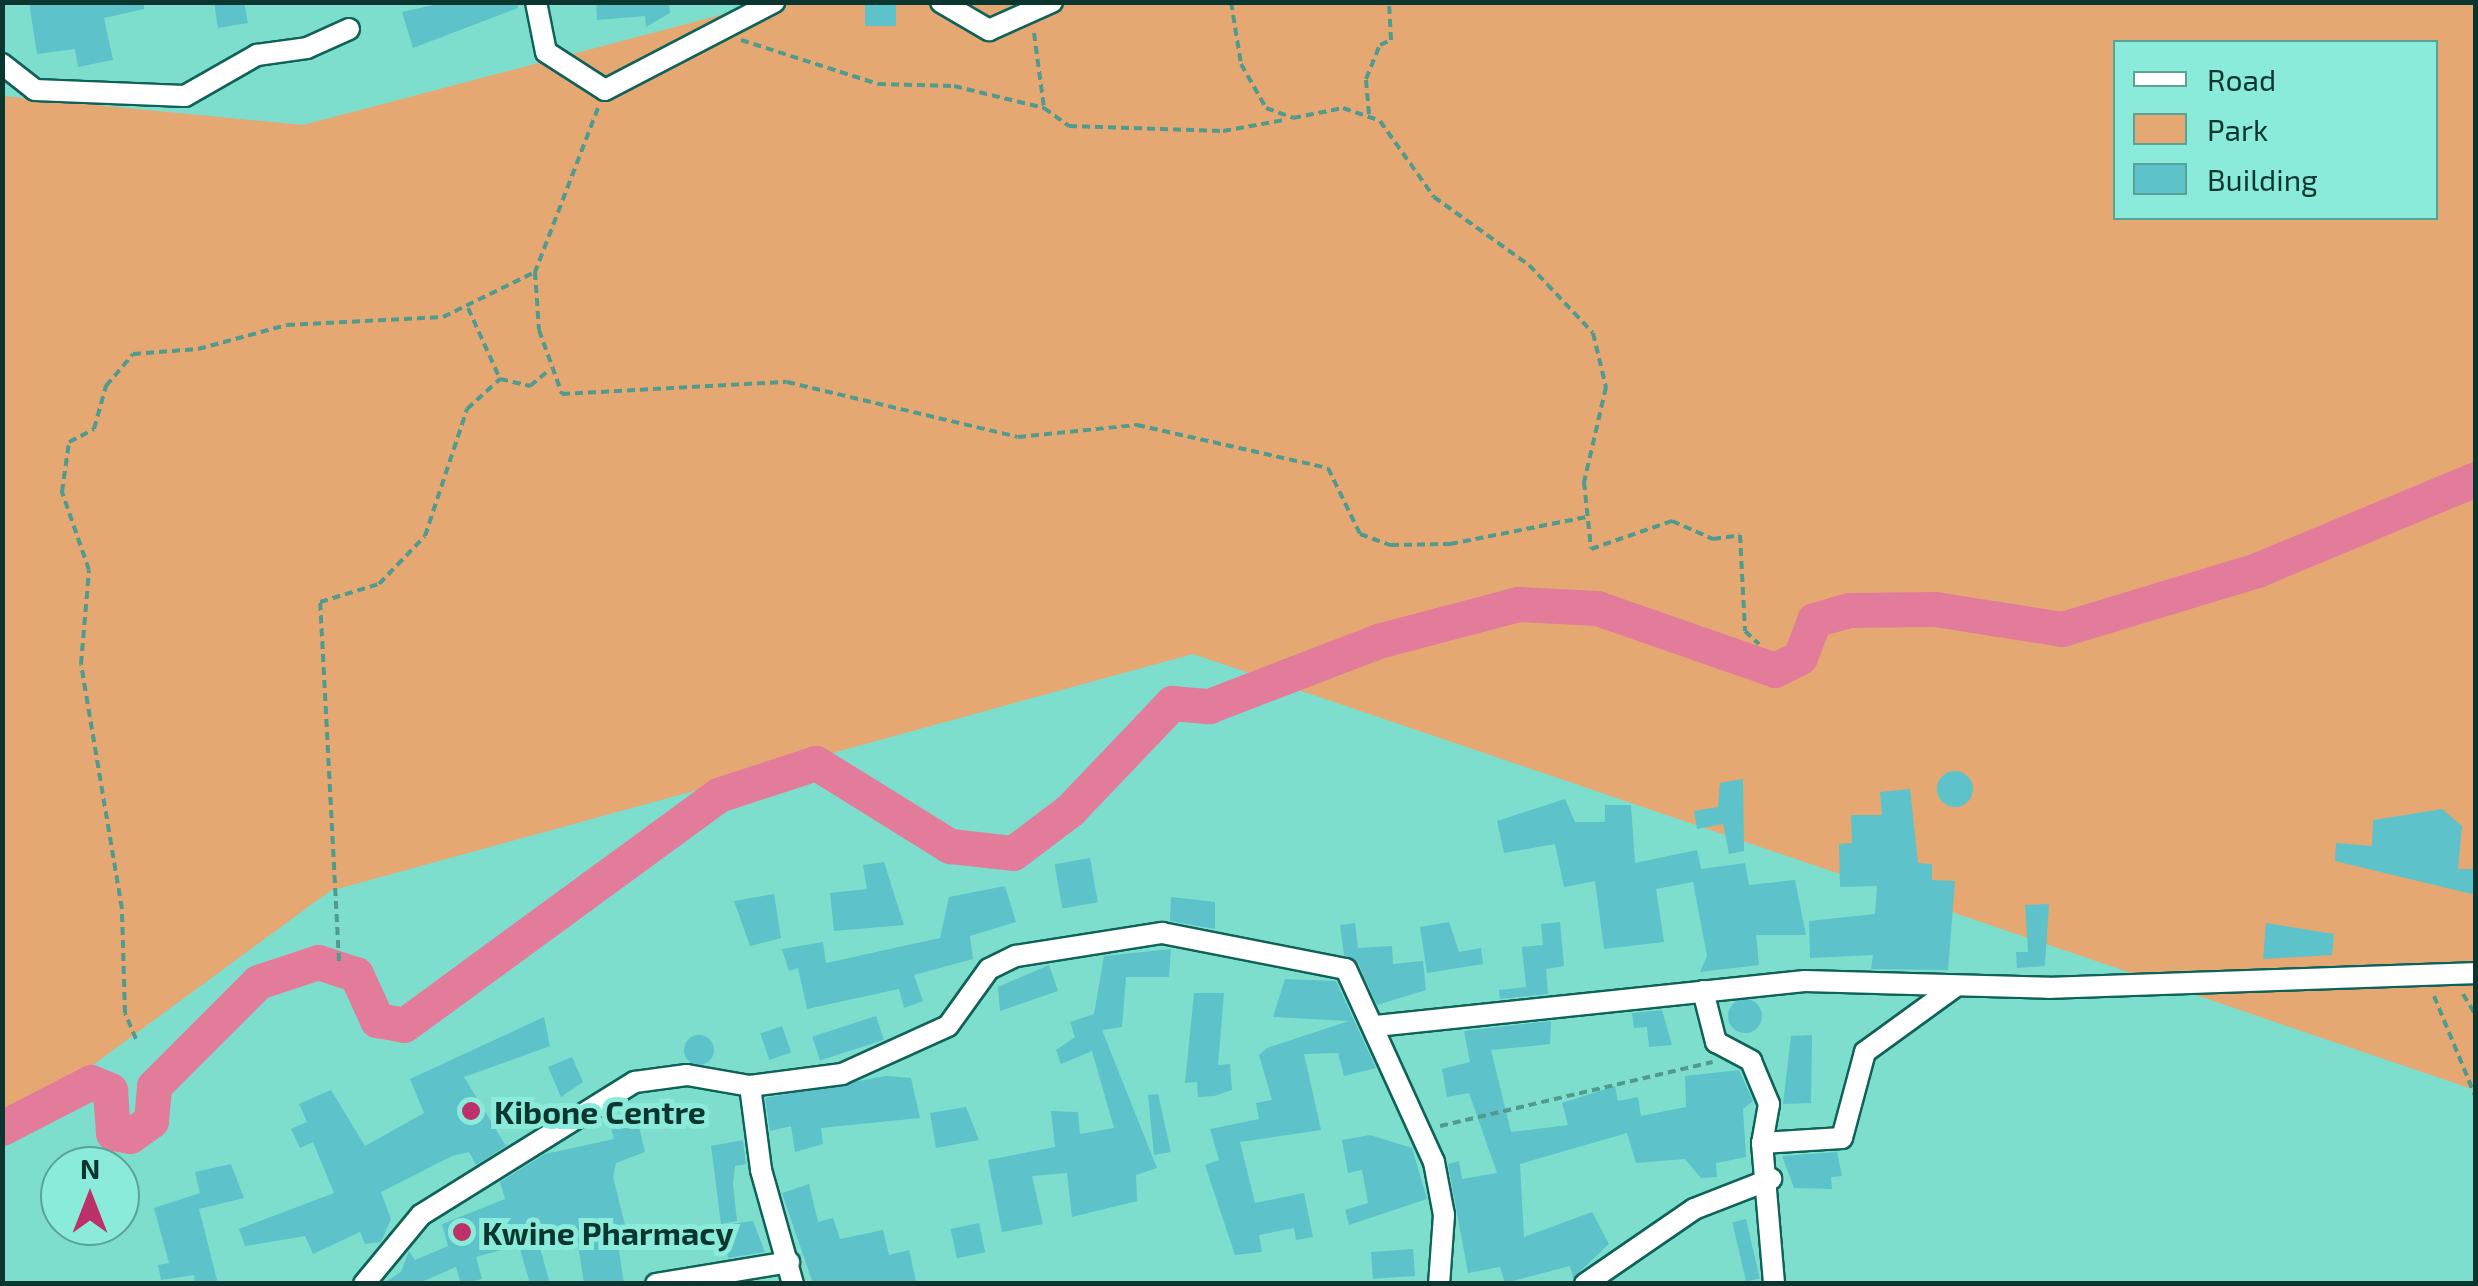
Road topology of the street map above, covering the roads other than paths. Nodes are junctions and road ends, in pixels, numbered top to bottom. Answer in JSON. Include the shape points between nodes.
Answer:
{"nodes":[{"id":1,"x":536,"y":2,"type":"edge"},
{"id":2,"x":774,"y":2,"type":"edge"},
{"id":3,"x":923,"y":2,"type":"edge"},
{"id":4,"x":940,"y":2,"type":"edge"},
{"id":5,"x":1052,"y":2,"type":"edge"},
{"id":6,"x":976,"y":26,"type":"junction"},
{"id":7,"x":348,"y":28,"type":"dead end"},
{"id":8,"x":2,"y":64,"type":"edge"},
{"id":9,"x":2476,"y":973,"type":"edge"},
{"id":10,"x":1956,"y":986,"type":"junction"},
{"id":11,"x":1702,"y":992,"type":"junction"},
{"id":12,"x":1376,"y":1026,"type":"junction"},
{"id":13,"x":750,"y":1086,"type":"junction"},
{"id":14,"x":1762,"y":1143,"type":"junction"},
{"id":15,"x":1771,"y":1179,"type":"junction"},
{"id":16,"x":790,"y":1262,"type":"junction"},
{"id":17,"x":364,"y":1284,"type":"edge"},
{"id":18,"x":656,"y":1284,"type":"edge"},
{"id":19,"x":793,"y":1284,"type":"edge"},
{"id":20,"x":1439,"y":1284,"type":"edge"},
{"id":21,"x":1585,"y":1284,"type":"edge"},
{"id":22,"x":1774,"y":1284,"type":"edge"}],
"edges":[{"from":1,"to":2,"type":"street","via":[[539,37],[606,90]]},
{"from":3,"to":6,"type":"street"},
{"from":4,"to":6,"type":"street"},
{"from":5,"to":6,"type":"street","via":[[1033,18]]},
{"from":7,"to":8,"type":"street","via":[[306,48],[258,55],[184,96],[35,90]]},
{"from":9,"to":10,"type":"street"},
{"from":10,"to":11,"type":"street","via":[[1805,981]]},
{"from":10,"to":14,"type":"street","via":[[1865,1052],[1842,1138]]},
{"from":11,"to":12,"type":"street"},
{"from":11,"to":14,"type":"street","via":[[1716,1042],[1752,1061],[1769,1104]]},
{"from":12,"to":13,"type":"street","via":[[1346,969],[1225,942],[1113,934],[1040,947],[989,969],[948,1026],[914,1046],[818,1080]]},
{"from":12,"to":20,"type":"street","via":[[1421,1131],[1444,1215]]},
{"from":13,"to":16,"type":"street","via":[[761,1170]]},
{"from":13,"to":17,"type":"street","via":[[687,1075],[635,1082],[422,1215]]},
{"from":14,"to":15,"type":"street"},
{"from":15,"to":21,"type":"street","via":[[1694,1208]]},
{"from":15,"to":22,"type":"street"},
{"from":16,"to":18,"type":"street"},
{"from":16,"to":19,"type":"street"}]}
